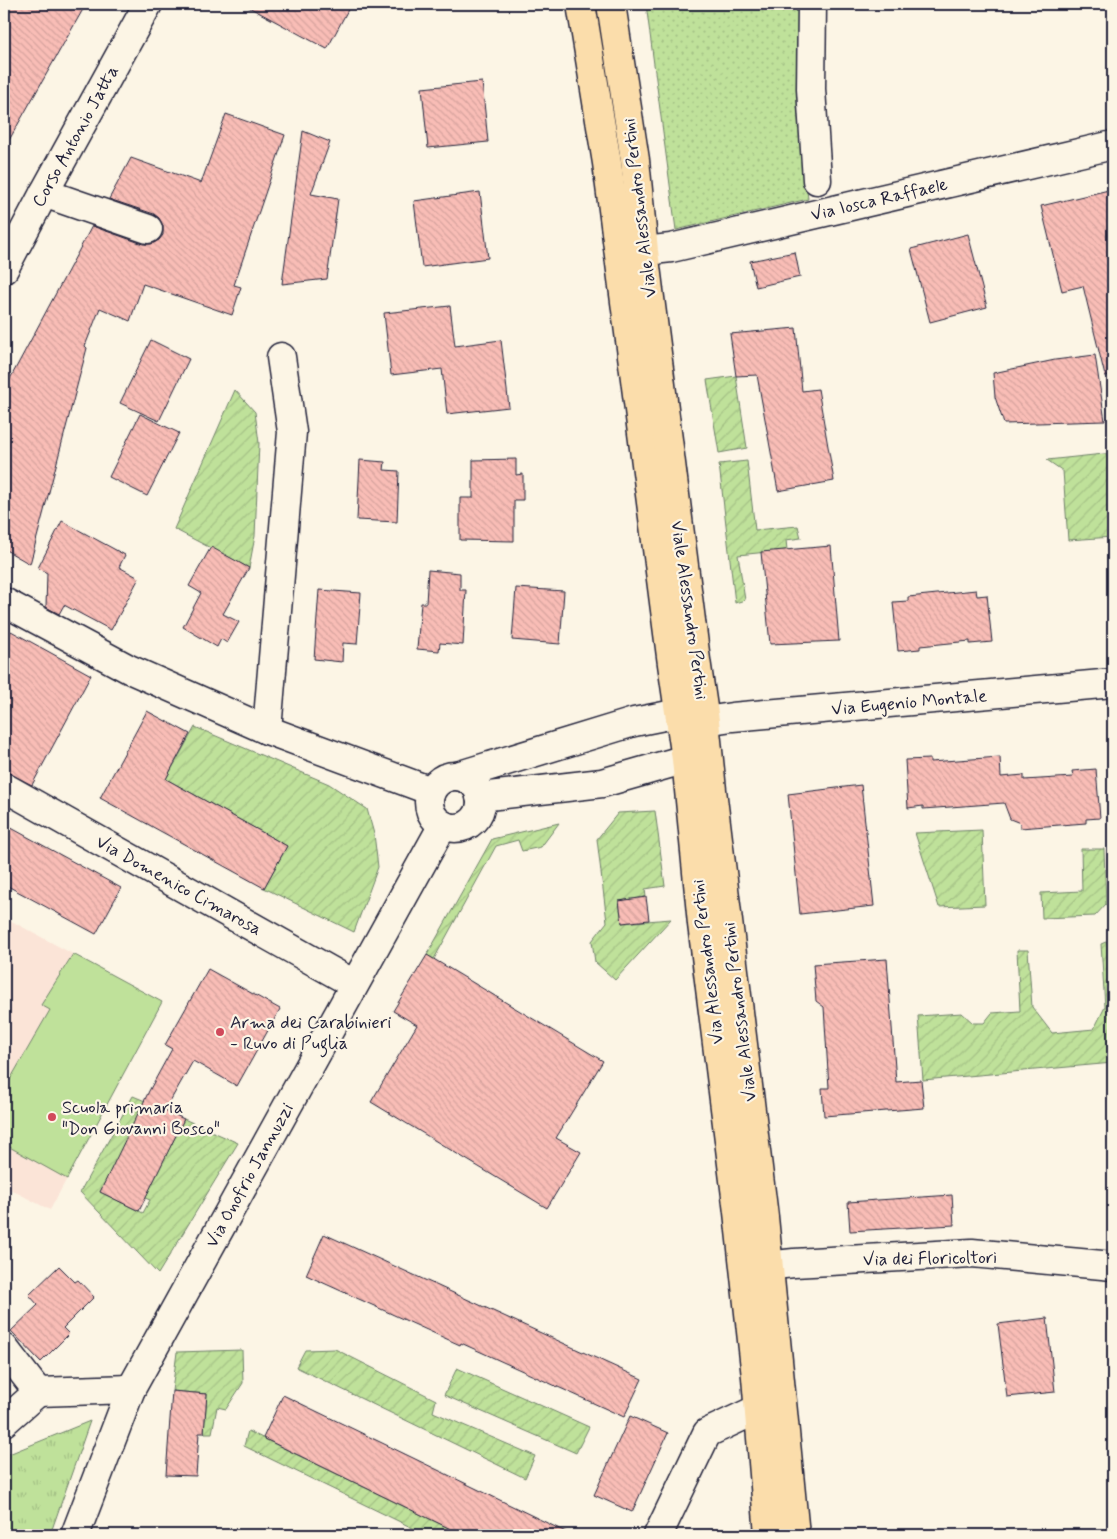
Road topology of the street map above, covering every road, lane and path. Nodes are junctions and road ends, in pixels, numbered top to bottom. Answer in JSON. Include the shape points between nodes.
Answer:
{"nodes":[{"id":1,"x":148,"y":4,"type":"edge"},
{"id":2,"x":581,"y":4,"type":"edge"},
{"id":3,"x":611,"y":4,"type":"edge"},
{"id":4,"x":812,"y":4,"type":"edge"},
{"id":5,"x":1113,"y":144,"type":"edge"},
{"id":6,"x":816,"y":180,"type":"dead end"},
{"id":7,"x":44,"y":193,"type":"junction"},
{"id":8,"x":148,"y":229,"type":"dead end"},
{"id":9,"x":644,"y":251,"type":"junction"},
{"id":10,"x":4,"y":269,"type":"edge"},
{"id":11,"x":281,"y":358,"type":"dead end"},
{"id":12,"x":4,"y":602,"type":"edge"},
{"id":13,"x":1113,"y":683,"type":"edge"},
{"id":14,"x":679,"y":713,"type":"junction"},
{"id":15,"x":705,"y":722,"type":"junction"},
{"id":16,"x":267,"y":730,"type":"junction"},
{"id":17,"x":686,"y":759,"type":"junction"},
{"id":18,"x":457,"y":776,"type":"junction"},
{"id":19,"x":4,"y":787,"type":"edge"},
{"id":20,"x":431,"y":791,"type":"junction"},
{"id":21,"x":480,"y":797,"type":"junction"},
{"id":22,"x":443,"y":825,"type":"junction"},
{"id":23,"x":354,"y":984,"type":"junction"},
{"id":24,"x":751,"y":1214,"type":"junction"},
{"id":25,"x":1113,"y":1266,"type":"edge"},
{"id":26,"x":756,"y":1267,"type":"junction"},
{"id":27,"x":4,"y":1348,"type":"edge"},
{"id":28,"x":767,"y":1371,"type":"junction"},
{"id":29,"x":131,"y":1389,"type":"junction"},
{"id":30,"x":38,"y":1392,"type":"junction"},
{"id":31,"x":758,"y":1409,"type":"junction"},
{"id":32,"x":4,"y":1422,"type":"edge"},
{"id":33,"x":75,"y":1535,"type":"edge"},
{"id":34,"x":658,"y":1535,"type":"edge"},
{"id":35,"x":769,"y":1535,"type":"edge"},
{"id":36,"x":795,"y":1535,"type":"edge"}],
"edges":[{"from":1,"to":7,"type":"street","name":"Corso Antonio Jatta"},
{"from":2,"to":14,"type":"main road","name":"Viale Alessandro Pertini","via":[[607,163]]},
{"from":3,"to":9,"type":"main road","name":"Viale Alessandro Pertini","via":[[635,160]]},
{"from":4,"to":6,"type":"street","via":[[811,89]]},
{"from":5,"to":9,"type":"street","name":"Via Iosca Raffaele","via":[[672,248]]},
{"from":7,"to":8,"type":"street"},
{"from":7,"to":10,"type":"street","name":"Corso Antonio Jatta"},
{"from":9,"to":15,"type":"main road","name":"Viale Alessandro Pertini"},
{"from":11,"to":16,"type":"street","via":[[292,432]]},
{"from":12,"to":16,"type":"street","via":[[129,669]]},
{"from":13,"to":15,"type":"street","name":"Via Eugenio Montale"},
{"from":14,"to":15,"type":"street"},
{"from":14,"to":17,"type":"main road","name":"Via Alessandro Pertini"},
{"from":14,"to":18,"type":"street","via":[[634,722]]},
{"from":15,"to":17,"type":"street"},
{"from":15,"to":24,"type":"main road","name":"Viale Alessandro Pertini"},
{"from":16,"to":20,"type":"street"},
{"from":17,"to":21,"type":"street","via":[[602,783]]},
{"from":17,"to":24,"type":"main road","name":"Via Alessandro Pertini","via":[[702,924]]},
{"from":18,"to":20,"type":"street","via":[[442,780]]},
{"from":18,"to":21,"type":"street","via":[[472,782]]},
{"from":19,"to":23,"type":"street","name":"Via Domenico Cimarosa"},
{"from":20,"to":22,"type":"street","via":[[432,814]]},
{"from":21,"to":22,"type":"street","via":[[481,805],[474,820],[459,828]]},
{"from":22,"to":23,"type":"street","name":"Via Onofrio Jannuzzi"},
{"from":23,"to":29,"type":"street","name":"Via Onofrio Jannuzzi"},
{"from":24,"to":26,"type":"main road"},
{"from":25,"to":26,"type":"street","name":"Via dei Floricoltori","via":[[972,1253]]},
{"from":26,"to":28,"type":"main road"},
{"from":27,"to":30,"type":"street"},
{"from":28,"to":31,"type":"main road"},
{"from":28,"to":36,"type":"main road"},
{"from":29,"to":30,"type":"street"},
{"from":29,"to":33,"type":"street","name":"Via Onofrio Jannuzzi"},
{"from":30,"to":32,"type":"street"},
{"from":31,"to":34,"type":"street","via":[[707,1433]]},
{"from":31,"to":35,"type":"main road"}]}
